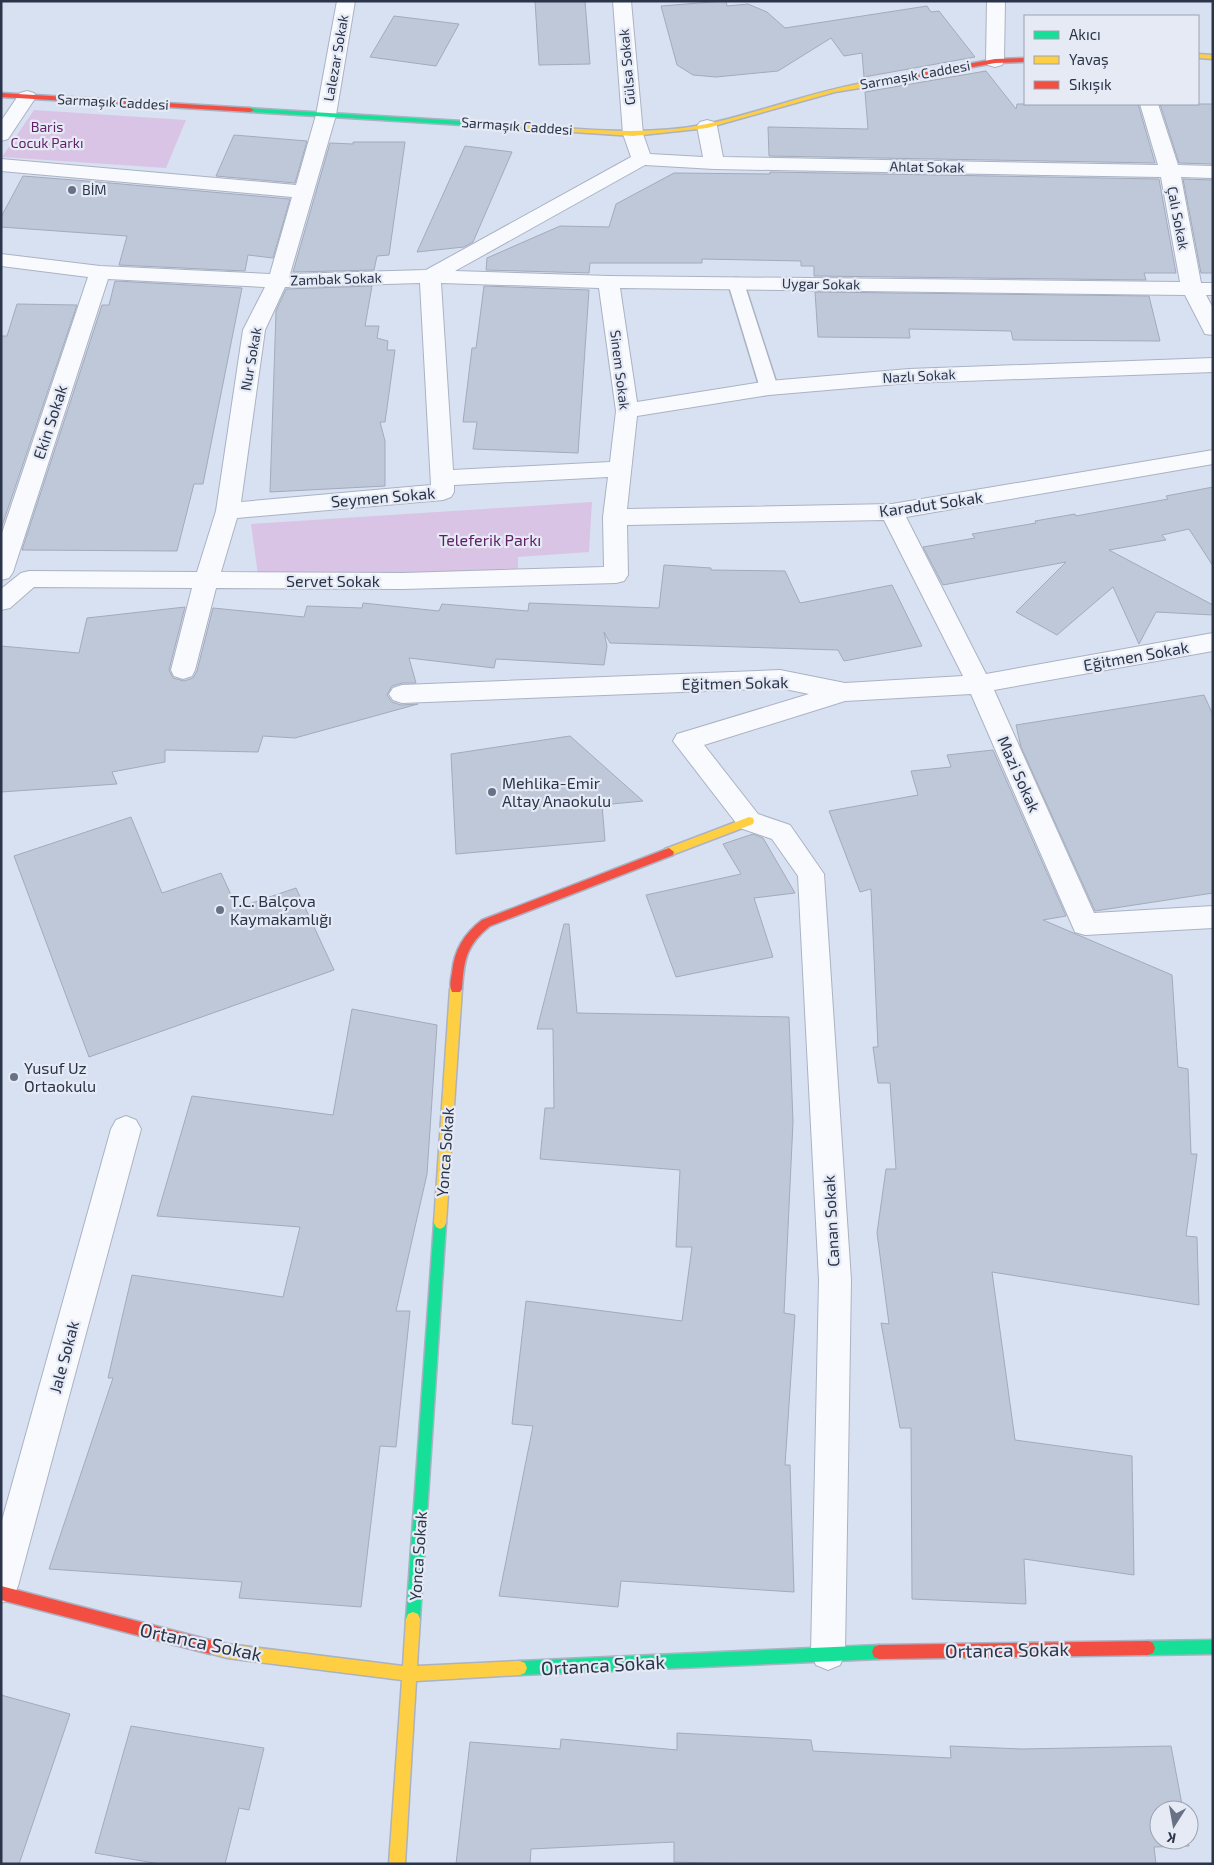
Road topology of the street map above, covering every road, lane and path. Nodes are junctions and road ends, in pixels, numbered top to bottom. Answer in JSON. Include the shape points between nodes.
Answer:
{"nodes":[{"id":1,"x":346,"y":1,"type":"edge"},
{"id":2,"x":622,"y":1,"type":"edge"},
{"id":3,"x":996,"y":1,"type":"edge"},
{"id":4,"x":1199,"y":56,"type":"edge"},
{"id":5,"x":1213,"y":57,"type":"edge"},
{"id":6,"x":1024,"y":60,"type":"edge"},
{"id":7,"x":995,"y":61,"type":"junction"},
{"id":8,"x":1,"y":95,"type":"edge"},
{"id":9,"x":28,"y":97,"type":"junction"},
{"id":10,"x":1149,"y":105,"type":"edge"},
{"id":11,"x":326,"y":115,"type":"junction"},
{"id":12,"x":706,"y":126,"type":"junction"},
{"id":13,"x":633,"y":134,"type":"junction"},
{"id":14,"x":1,"y":135,"type":"edge"},
{"id":15,"x":642,"y":159,"type":"junction"},
{"id":16,"x":714,"y":163,"type":"junction"},
{"id":17,"x":1,"y":165,"type":"edge"},
{"id":18,"x":1170,"y":171,"type":"junction"},
{"id":19,"x":1213,"y":172,"type":"edge"},
{"id":20,"x":304,"y":192,"type":"junction"},
{"id":21,"x":1,"y":260,"type":"edge"},
{"id":22,"x":100,"y":272,"type":"junction"},
{"id":23,"x":430,"y":276,"type":"junction"},
{"id":24,"x":278,"y":281,"type":"junction"},
{"id":25,"x":608,"y":282,"type":"junction"},
{"id":26,"x":736,"y":283,"type":"junction"},
{"id":27,"x":1192,"y":289,"type":"junction"},
{"id":28,"x":1213,"y":289,"type":"edge"},
{"id":29,"x":1213,"y":329,"type":"edge"},
{"id":30,"x":1213,"y":365,"type":"edge"},
{"id":31,"x":769,"y":388,"type":"junction"},
{"id":32,"x":627,"y":411,"type":"junction"},
{"id":33,"x":1213,"y":457,"type":"edge"},
{"id":34,"x":620,"y":469,"type":"junction"},
{"id":35,"x":442,"y":478,"type":"junction"},
{"id":36,"x":228,"y":511,"type":"junction"},
{"id":37,"x":892,"y":512,"type":"junction"},
{"id":38,"x":615,"y":517,"type":"junction"},
{"id":39,"x":1,"y":572,"type":"edge"},
{"id":40,"x":206,"y":580,"type":"junction"},
{"id":41,"x":1,"y":602,"type":"edge"},
{"id":42,"x":1213,"y":642,"type":"edge"},
{"id":43,"x":184,"y":670,"type":"dead end"},
{"id":44,"x":979,"y":684,"type":"junction"},
{"id":45,"x":845,"y":692,"type":"junction"},
{"id":46,"x":402,"y":694,"type":"dead end"},
{"id":47,"x":749,"y":821,"type":"junction"},
{"id":48,"x":1213,"y":917,"type":"edge"},
{"id":49,"x":126,"y":1129,"type":"dead end"},
{"id":50,"x":1,"y":1586,"type":"edge"},
{"id":51,"x":1,"y":1593,"type":"edge"},
{"id":52,"x":1213,"y":1647,"type":"edge"},
{"id":53,"x":828,"y":1653,"type":"junction"},
{"id":54,"x":410,"y":1674,"type":"junction"},
{"id":55,"x":397,"y":1864,"type":"edge"}],
"edges":[{"from":1,"to":11,"type":"street","name":"Lalezar Sokak"},
{"from":2,"to":13,"type":"street","name":"Gülsa Sokak"},
{"from":3,"to":7,"type":"street"},
{"from":4,"to":5,"type":"street"},
{"from":6,"to":7,"type":"street","name":"Sarmaşık Caddesi"},
{"from":7,"to":12,"type":"street","name":"Sarmaşık Caddesi","via":[[834,90]]},
{"from":8,"to":9,"type":"street","name":"Sarmaşık Caddesi"},
{"from":9,"to":11,"type":"street","name":"Sarmaşık Caddesi"},
{"from":9,"to":14,"type":"street"},
{"from":10,"to":18,"type":"street","name":"Çalı Sokak"},
{"from":11,"to":13,"type":"street","name":"Sarmaşık Caddesi"},
{"from":11,"to":20,"type":"street","name":"Nur Sokak"},
{"from":12,"to":13,"type":"street","name":"Sarmaşık Caddesi"},
{"from":12,"to":16,"type":"street"},
{"from":13,"to":15,"type":"street","name":"Gülsa Sokak"},
{"from":15,"to":16,"type":"street","name":"Ahlat Sokak"},
{"from":15,"to":23,"type":"street","name":"Zambak Sokak"},
{"from":16,"to":18,"type":"street","name":"Ahlat Sokak"},
{"from":17,"to":20,"type":"street"},
{"from":18,"to":19,"type":"street","name":"Ahlat Sokak"},
{"from":18,"to":27,"type":"street","name":"Çalı Sokak"},
{"from":20,"to":24,"type":"street","name":"Nur Sokak"},
{"from":21,"to":22,"type":"street","name":"Zambak Sokak"},
{"from":22,"to":24,"type":"street","name":"Zambak Sokak"},
{"from":22,"to":39,"type":"street","name":"Ekin Sokak"},
{"from":23,"to":24,"type":"street","name":"Zambak Sokak"},
{"from":23,"to":25,"type":"street","name":"Uygar Sokak"},
{"from":23,"to":35,"type":"street","name":"Seymen Sokak"},
{"from":24,"to":36,"type":"street","name":"Nur Sokak","via":[[254,330]]},
{"from":25,"to":26,"type":"street","name":"Uygar Sokak"},
{"from":25,"to":32,"type":"street","name":"Sinem Sokak"},
{"from":26,"to":27,"type":"street","name":"Uygar Sokak"},
{"from":26,"to":31,"type":"lane"},
{"from":27,"to":28,"type":"street","name":"Uygar Sokak"},
{"from":27,"to":29,"type":"street","name":"Çalı Sokak"},
{"from":30,"to":31,"type":"street","name":"Nazlı Sokak","via":[[909,376]]},
{"from":31,"to":32,"type":"street","name":"Nazlı Sokak"},
{"from":32,"to":34,"type":"street","name":"Sinem Sokak"},
{"from":33,"to":37,"type":"street","name":"Karadut Sokak"},
{"from":34,"to":35,"type":"street"},
{"from":34,"to":38,"type":"street","name":"Sinem Sokak"},
{"from":35,"to":36,"type":"street","name":"Seymen Sokak","via":[[443,492]]},
{"from":36,"to":40,"type":"street","name":"Nur Sokak"},
{"from":37,"to":38,"type":"street","name":"Karadut Sokak"},
{"from":37,"to":44,"type":"street","name":"Mazi Sokak"},
{"from":38,"to":40,"type":"street","name":"Servet Sokak","via":[[616,575],[403,581]]},
{"from":40,"to":41,"type":"street","name":"Servet Sokak","via":[[29,579]]},
{"from":40,"to":43,"type":"street","name":"Nur Sokak"},
{"from":42,"to":44,"type":"street","name":"Eğitmen Sokak"},
{"from":44,"to":45,"type":"street","name":"Eğitmen Sokak"},
{"from":44,"to":48,"type":"street","name":"Mazi Sokak","via":[[1085,924]]},
{"from":45,"to":46,"type":"street","name":"Eğitmen Sokak","via":[[780,679]]},
{"from":45,"to":47,"type":"street","via":[[686,741]]},
{"from":47,"to":53,"type":"street","name":"Canan Sokak","via":[[781,832],[811,874],[835,1280]]},
{"from":47,"to":54,"type":"street","name":"Yonca Sokak","via":[[493,919],[476,928],[464,942],[458,958]]},
{"from":49,"to":50,"type":"street","name":"Jale Sokak"},
{"from":51,"to":54,"type":"street","name":"Ortanca Sokak","via":[[227,1651]]},
{"from":52,"to":53,"type":"street","name":"Ortanca Sokak"},
{"from":53,"to":54,"type":"street","name":"Ortanca Sokak"},
{"from":54,"to":55,"type":"street","name":"Yonca Sokak"}]}
